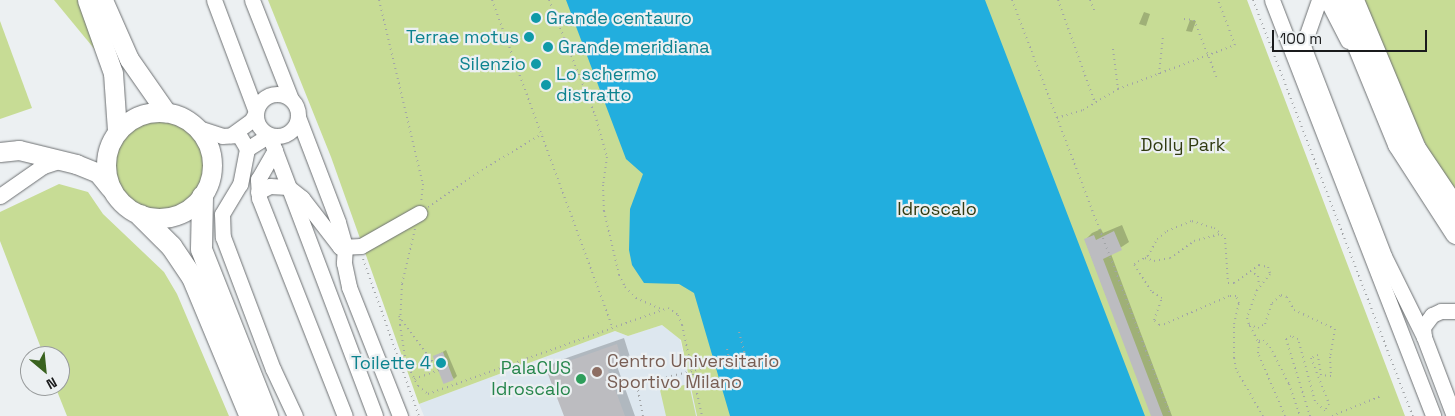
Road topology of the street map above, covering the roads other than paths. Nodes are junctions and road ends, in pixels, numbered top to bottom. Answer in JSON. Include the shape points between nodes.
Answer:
{"nodes":[{"id":1,"x":87,"y":0,"type":"edge"},
{"id":2,"x":103,"y":0,"type":"edge"},
{"id":3,"x":214,"y":0,"type":"edge"},
{"id":4,"x":252,"y":0,"type":"edge"},
{"id":5,"x":1272,"y":0,"type":"edge"},
{"id":6,"x":1319,"y":0,"type":"edge"},
{"id":7,"x":1326,"y":0,"type":"edge"},
{"id":8,"x":1338,"y":0,"type":"edge"},
{"id":9,"x":1354,"y":0,"type":"edge"},
{"id":10,"x":1364,"y":67,"type":"junction"},
{"id":11,"x":291,"y":99,"type":"junction"},
{"id":12,"x":166,"y":112,"type":"junction"},
{"id":13,"x":256,"y":112,"type":"junction"},
{"id":14,"x":298,"y":117,"type":"junction"},
{"id":15,"x":198,"y":128,"type":"junction"},
{"id":16,"x":231,"y":135,"type":"junction"},
{"id":17,"x":269,"y":135,"type":"junction"},
{"id":18,"x":114,"y":136,"type":"junction"},
{"id":19,"x":247,"y":149,"type":"junction"},
{"id":20,"x":275,"y":150,"type":"junction"},
{"id":21,"x":0,"y":152,"type":"edge"},
{"id":22,"x":58,"y":159,"type":"junction"},
{"id":23,"x":288,"y":187,"type":"junction"},
{"id":24,"x":258,"y":192,"type":"junction"},
{"id":25,"x":113,"y":193,"type":"junction"},
{"id":26,"x":0,"y":196,"type":"edge"},
{"id":27,"x":202,"y":196,"type":"junction"},
{"id":28,"x":1455,"y":206,"type":"edge"},
{"id":29,"x":419,"y":213,"type":"road end"},
{"id":30,"x":140,"y":214,"type":"junction"},
{"id":31,"x":1455,"y":234,"type":"edge"},
{"id":32,"x":345,"y":247,"type":"junction"},
{"id":33,"x":1377,"y":272,"type":"junction"},
{"id":34,"x":1398,"y":281,"type":"junction"},
{"id":35,"x":1455,"y":312,"type":"edge"},
{"id":36,"x":1424,"y":337,"type":"junction"},
{"id":37,"x":250,"y":416,"type":"edge"},
{"id":38,"x":267,"y":416,"type":"edge"},
{"id":39,"x":295,"y":416,"type":"edge"},
{"id":40,"x":345,"y":416,"type":"edge"},
{"id":41,"x":375,"y":416,"type":"edge"},
{"id":42,"x":400,"y":416,"type":"edge"},
{"id":43,"x":1433,"y":416,"type":"edge"},
{"id":44,"x":1454,"y":416,"type":"edge"}],
"edges":[{"from":1,"to":18,"type":"main road","via":[[113,73]]},
{"from":2,"to":12,"type":"main road","via":[[129,59]]},
{"from":3,"to":13,"type":"street"},
{"from":4,"to":11,"type":"street"},
{"from":5,"to":33,"type":"street"},
{"from":6,"to":34,"type":"street","via":[[1303,46],[1384,256]]},
{"from":7,"to":10,"type":"street"},
{"from":8,"to":10,"type":"main road"},
{"from":9,"to":28,"type":"main road","via":[[1412,139]]},
{"from":10,"to":31,"type":"main road","via":[[1397,144]]},
{"from":11,"to":13,"type":"street","via":[[280,94],[267,96],[258,104]]},
{"from":11,"to":14,"type":"street"},
{"from":12,"to":15,"type":"main road","via":[[183,117]]},
{"from":12,"to":18,"type":"main road","via":[[142,114]]},
{"from":13,"to":16,"type":"street","via":[[252,120]]},
{"from":13,"to":17,"type":"street","via":[[260,127]]},
{"from":14,"to":17,"type":"street","via":[[288,133]]},
{"from":14,"to":32,"type":"street"},
{"from":15,"to":16,"type":"street"},
{"from":15,"to":27,"type":"main road","via":[[208,144],[212,162],[210,180]]},
{"from":16,"to":19,"type":"street","via":[[244,139]]},
{"from":17,"to":19,"type":"street"},
{"from":17,"to":20,"type":"street"},
{"from":18,"to":22,"type":"main road","via":[[90,155]]},
{"from":18,"to":25,"type":"main road","via":[[105,165]]},
{"from":19,"to":39,"type":"street","via":[[240,184],[222,214],[224,237],[273,369]]},
{"from":20,"to":23,"type":"street"},
{"from":20,"to":24,"type":"street","via":[[259,176]]},
{"from":21,"to":22,"type":"main road","via":[[19,150]]},
{"from":22,"to":25,"type":"main road","via":[[98,173]]},
{"from":22,"to":26,"type":"street"},
{"from":23,"to":24,"type":"street","via":[[270,186]]},
{"from":23,"to":32,"type":"street","via":[[302,198],[336,245]]},
{"from":23,"to":41,"type":"street"},
{"from":24,"to":40,"type":"street"},
{"from":25,"to":30,"type":"main road","via":[[125,206]]},
{"from":27,"to":30,"type":"main road","via":[[174,216],[157,218]]},
{"from":27,"to":38,"type":"highway","via":[[201,249]]},
{"from":29,"to":32,"type":"street","via":[[361,246]]},
{"from":30,"to":37,"type":"highway","via":[[171,246],[192,277]]},
{"from":32,"to":42,"type":"street","via":[[344,263],[349,287]]},
{"from":33,"to":34,"type":"street"},
{"from":33,"to":43,"type":"street"},
{"from":34,"to":36,"type":"street"},
{"from":35,"to":36,"type":"street","via":[[1441,311],[1432,315],[1423,327]]},
{"from":36,"to":44,"type":"street"}]}
